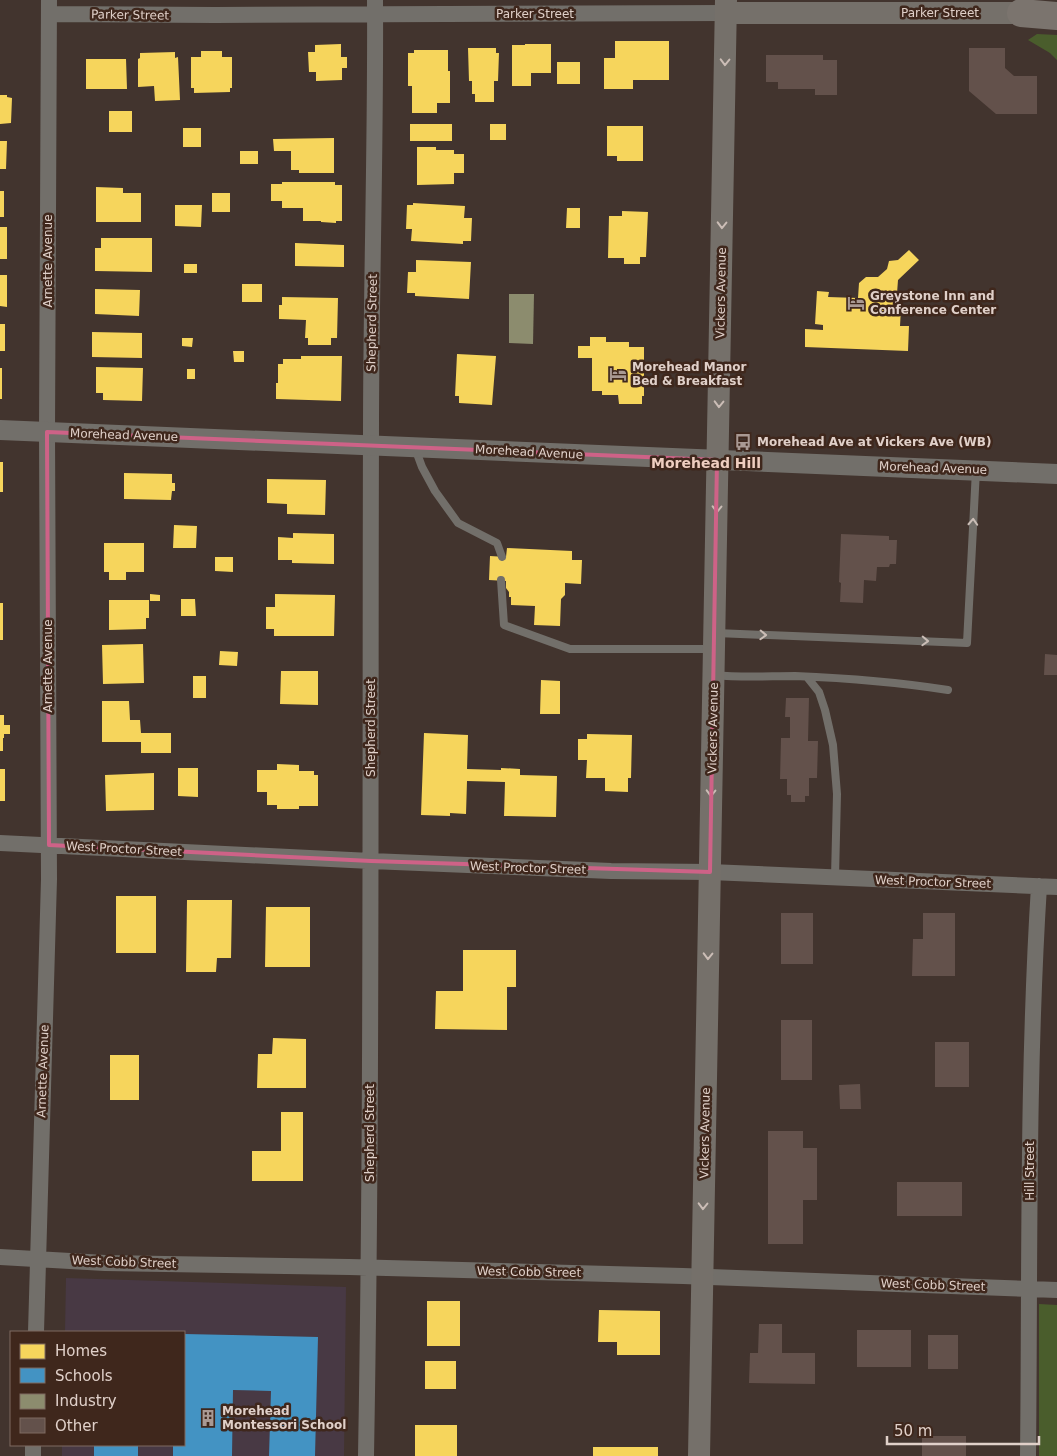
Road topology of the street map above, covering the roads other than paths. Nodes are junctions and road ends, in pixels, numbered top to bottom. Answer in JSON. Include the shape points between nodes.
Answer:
{"nodes":[{"id":1,"x":49,"y":7,"type":"edge"},
{"id":2,"x":375,"y":7,"type":"edge"},
{"id":3,"x":726,"y":7,"type":"edge"},
{"id":4,"x":1021,"y":13,"type":"joint"},
{"id":5,"x":1057,"y":16,"type":"edge"},
{"id":6,"x":0,"y":430,"type":"edge"},
{"id":7,"x":47,"y":432,"type":"junction"},
{"id":8,"x":371,"y":445,"type":"junction"},
{"id":9,"x":415,"y":446,"type":"junction"},
{"id":10,"x":717,"y":460,"type":"junction"},
{"id":11,"x":976,"y":470,"type":"junction"},
{"id":12,"x":1057,"y":474,"type":"edge"},
{"id":13,"x":502,"y":556,"type":"dead end"},
{"id":14,"x":501,"y":580,"type":"dead end"},
{"id":15,"x":714,"y":641,"type":"junction"},
{"id":16,"x":714,"y":674,"type":"junction"},
{"id":17,"x":807,"y":677,"type":"junction"},
{"id":18,"x":948,"y":690,"type":"dead end"},
{"id":19,"x":0,"y":843,"type":"edge"},
{"id":20,"x":48,"y":845,"type":"junction"},
{"id":21,"x":371,"y":861,"type":"junction"},
{"id":22,"x":710,"y":872,"type":"junction"},
{"id":23,"x":835,"y":877,"type":"junction"},
{"id":24,"x":1039,"y":886,"type":"junction"},
{"id":25,"x":1057,"y":887,"type":"edge"},
{"id":26,"x":0,"y":1257,"type":"edge"},
{"id":27,"x":37,"y":1259,"type":"junction"},
{"id":28,"x":369,"y":1268,"type":"junction"},
{"id":29,"x":702,"y":1277,"type":"junction"},
{"id":30,"x":1030,"y":1289,"type":"junction"},
{"id":31,"x":1057,"y":1290,"type":"edge"},
{"id":32,"x":36,"y":1331,"type":"edge"},
{"id":33,"x":366,"y":1456,"type":"edge"},
{"id":34,"x":699,"y":1456,"type":"edge"},
{"id":35,"x":1028,"y":1456,"type":"edge"}],
"edges":[{"from":1,"to":2,"type":"street","name":"Parker Street","via":[[215,15]]},
{"from":1,"to":7,"type":"street","name":"Arnette Avenue"},
{"from":2,"to":3,"type":"street","name":"Parker Street"},
{"from":2,"to":8,"type":"street","name":"Shepherd Street"},
{"from":3,"to":4,"type":"main road","name":"Parker Street"},
{"from":3,"to":10,"type":"main road","name":"Vickers Avenue","one_way":true},
{"from":4,"to":5,"type":"highway"},
{"from":6,"to":7,"type":"street","name":"Morehead Avenue"},
{"from":7,"to":8,"type":"street","name":"Morehead Avenue"},
{"from":7,"to":20,"type":"street","name":"Arnette Avenue"},
{"from":8,"to":9,"type":"street","name":"Morehead Avenue"},
{"from":8,"to":21,"type":"street","name":"Shepherd Street"},
{"from":9,"to":10,"type":"street","name":"Morehead Avenue"},
{"from":9,"to":13,"type":"lane","via":[[435,491],[458,523],[497,543]]},
{"from":10,"to":11,"type":"street","name":"Morehead Avenue"},
{"from":10,"to":15,"type":"main road","name":"Vickers Avenue","one_way":true},
{"from":11,"to":12,"type":"street","name":"Morehead Avenue"},
{"from":15,"to":11,"type":"lane","one_way":true,"via":[[967,643]]},
{"from":14,"to":15,"type":"lane","via":[[504,625],[570,649]]},
{"from":15,"to":16,"type":"main road","name":"Vickers Avenue"},
{"from":16,"to":17,"type":"lane"},
{"from":16,"to":22,"type":"main road","name":"Vickers Avenue","one_way":true},
{"from":17,"to":18,"type":"lane","via":[[895,682]]},
{"from":17,"to":23,"type":"lane","via":[[819,692],[833,745],[837,794]]},
{"from":19,"to":20,"type":"street","name":"West Proctor Street"},
{"from":20,"to":21,"type":"street","name":"West Proctor Street"},
{"from":20,"to":27,"type":"street","name":"Arnette Avenue"},
{"from":21,"to":22,"type":"street","name":"West Proctor Street"},
{"from":21,"to":28,"type":"street","name":"Shepherd Street"},
{"from":22,"to":23,"type":"street","name":"West Proctor Street"},
{"from":22,"to":29,"type":"main road","name":"Vickers Avenue","one_way":true},
{"from":23,"to":24,"type":"street","name":"West Proctor Street"},
{"from":24,"to":25,"type":"street","name":"West Proctor Street"},
{"from":24,"to":30,"type":"street","name":"Hill Street","via":[[1030,1135]]},
{"from":26,"to":27,"type":"street","name":"West Cobb Street"},
{"from":27,"to":28,"type":"street","name":"West Cobb Street"},
{"from":27,"to":32,"type":"street","name":"Arnette Avenue"},
{"from":28,"to":29,"type":"street","name":"West Cobb Street"},
{"from":28,"to":33,"type":"street","name":"Shepherd Street"},
{"from":29,"to":30,"type":"street","name":"West Cobb Street"},
{"from":29,"to":34,"type":"main road","name":"Vickers Avenue"},
{"from":30,"to":31,"type":"street","name":"West Cobb Street"},
{"from":30,"to":35,"type":"street","name":"Hill Street"}]}
